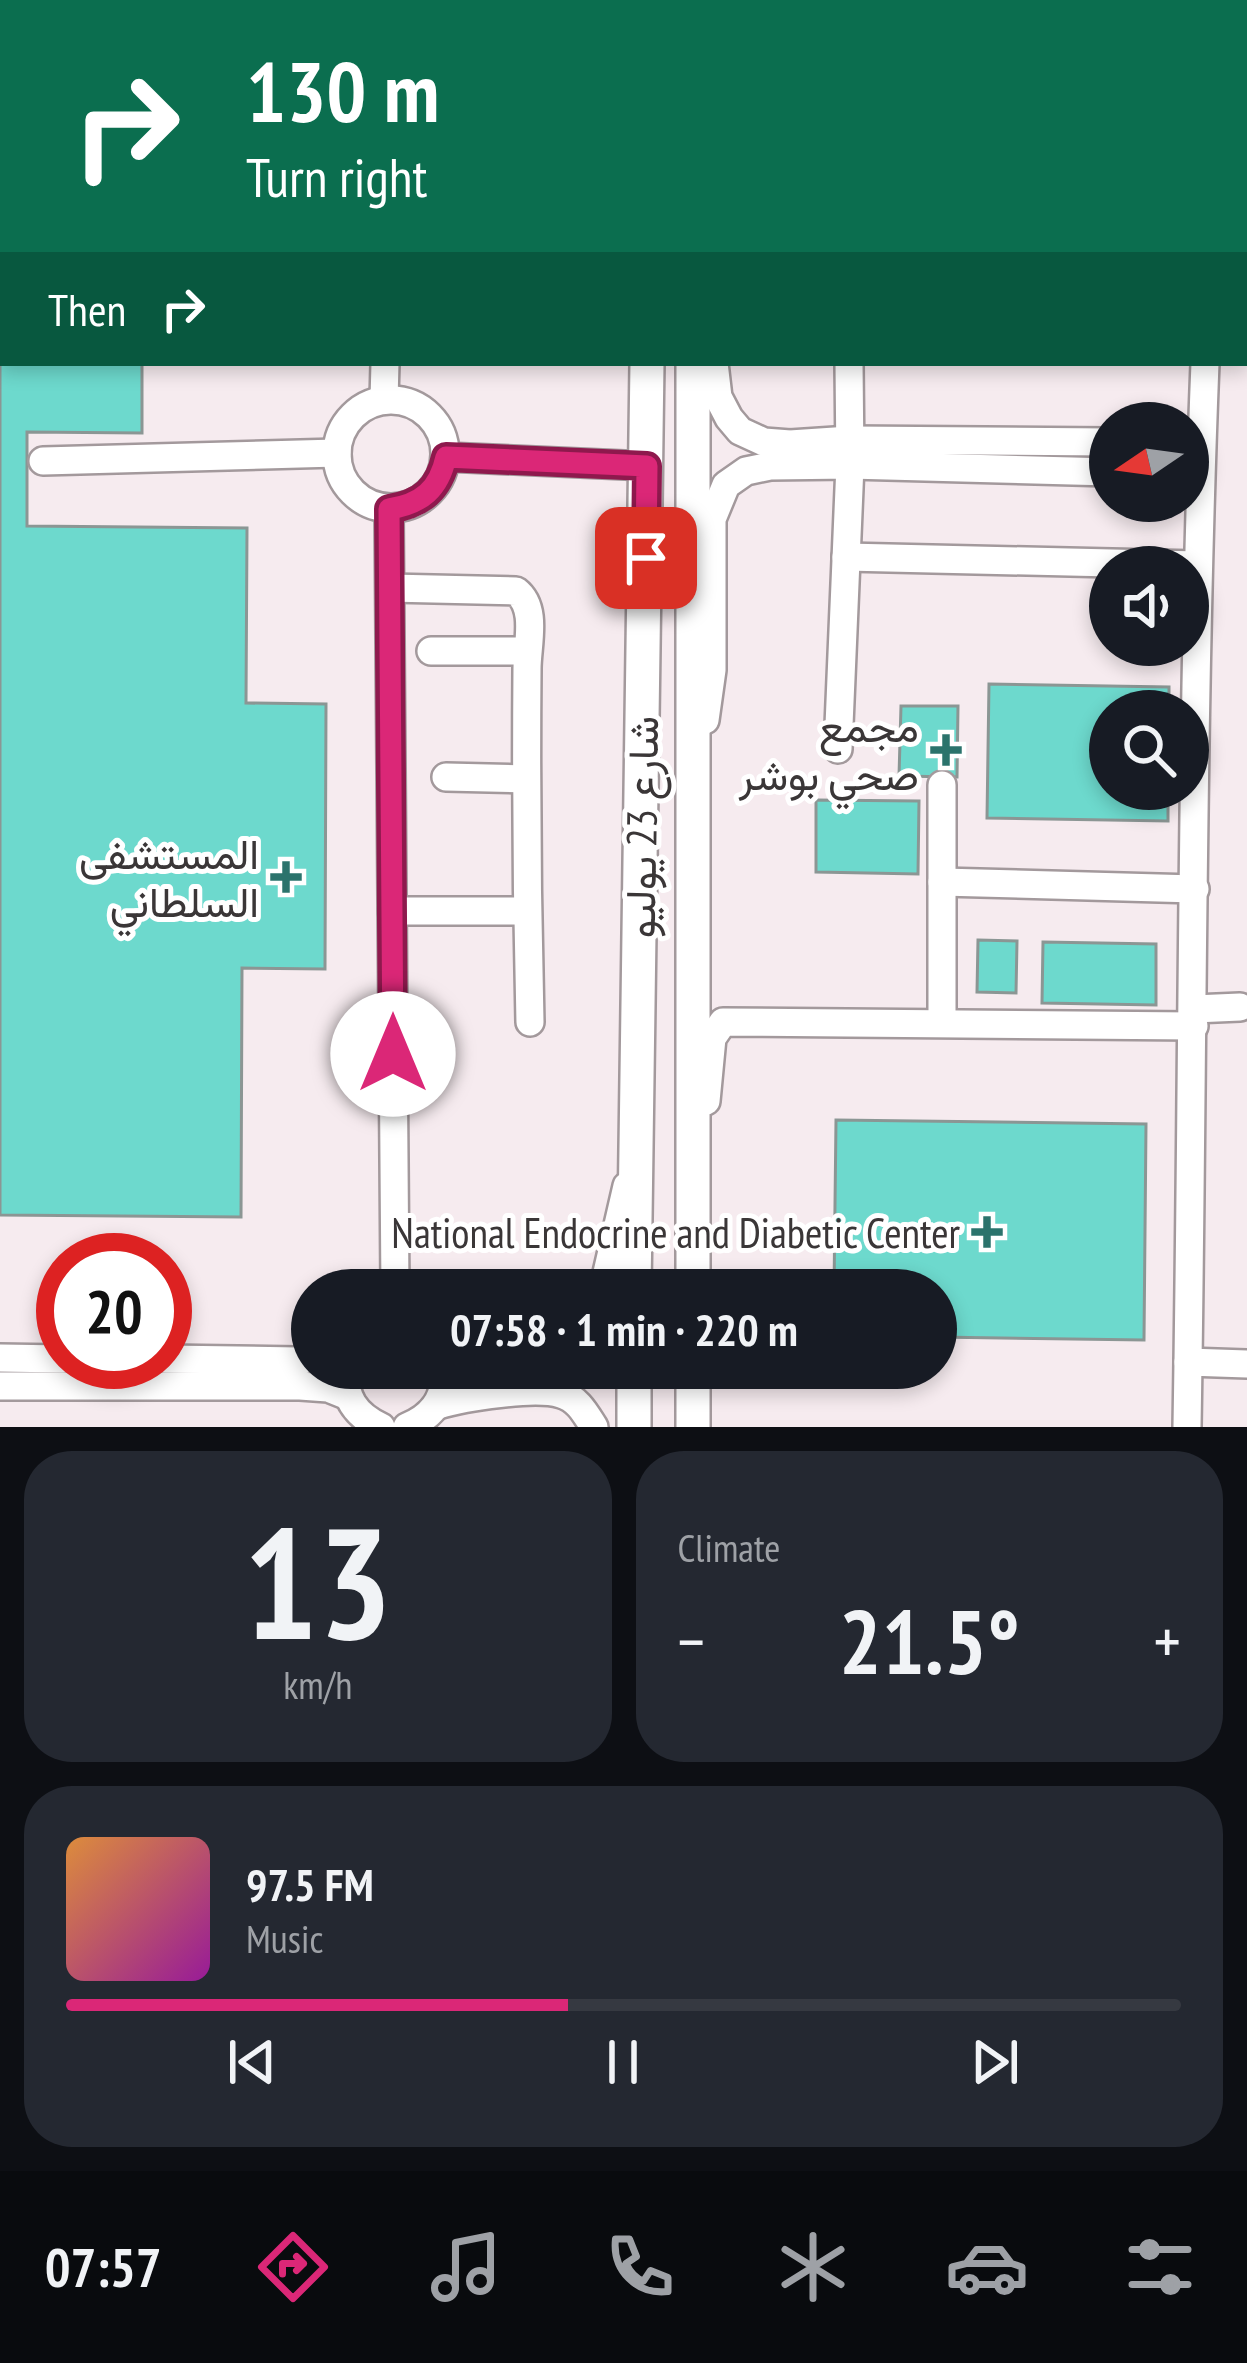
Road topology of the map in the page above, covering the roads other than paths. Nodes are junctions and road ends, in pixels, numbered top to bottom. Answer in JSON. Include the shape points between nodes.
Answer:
{"nodes":[{"id":1,"x":385,"y":366,"type":"edge"},
{"id":2,"x":647,"y":366,"type":"edge"},
{"id":3,"x":693,"y":366,"type":"edge"},
{"id":4,"x":714,"y":366,"type":"edge"},
{"id":5,"x":849,"y":366,"type":"edge"},
{"id":6,"x":1205,"y":366,"type":"edge"},
{"id":7,"x":385,"y":400,"type":"junction"},
{"id":8,"x":1200,"y":402,"type":"edge"},
{"id":9,"x":1089,"y":443,"type":"edge"},
{"id":10,"x":850,"y":452,"type":"junction"},
{"id":11,"x":337,"y":453,"type":"junction"},
{"id":12,"x":446,"y":457,"type":"junction"},
{"id":13,"x":44,"y":461,"type":"dead end"},
{"id":14,"x":647,"y":466,"type":"junction"},
{"id":15,"x":1089,"y":470,"type":"edge"},
{"id":16,"x":389,"y":509,"type":"junction"},
{"id":17,"x":846,"y":557,"type":"junction"},
{"id":18,"x":1089,"y":563,"type":"edge"},
{"id":19,"x":390,"y":588,"type":"junction"},
{"id":20,"x":431,"y":651,"type":"dead end"},
{"id":21,"x":526,"y":651,"type":"junction"},
{"id":22,"x":1197,"y":666,"type":"edge"},
{"id":23,"x":838,"y":748,"type":"dead end"},
{"id":24,"x":446,"y":777,"type":"dead end"},
{"id":25,"x":526,"y":779,"type":"junction"},
{"id":26,"x":942,"y":785,"type":"dead end"},
{"id":27,"x":693,"y":820,"type":"junction"},
{"id":28,"x":942,"y":882,"type":"junction"},
{"id":29,"x":1195,"y":889,"type":"junction"},
{"id":30,"x":392,"y":911,"type":"junction"},
{"id":31,"x":527,"y":911,"type":"junction"},
{"id":32,"x":1240,"y":1006,"type":"dead end"},
{"id":33,"x":1194,"y":1017,"type":"junction"},
{"id":34,"x":530,"y":1022,"type":"dead end"},
{"id":35,"x":942,"y":1023,"type":"junction"},
{"id":36,"x":636,"y":1153,"type":"junction"},
{"id":37,"x":693,"y":1232,"type":"junction"},
{"id":38,"x":395,"y":1269,"type":"edge"},
{"id":39,"x":608,"y":1269,"type":"edge"},
{"id":40,"x":634,"y":1269,"type":"edge"},
{"id":41,"x":693,"y":1269,"type":"edge"},
{"id":42,"x":0,"y":1358,"type":"edge"},
{"id":43,"x":36,"y":1359,"type":"edge"},
{"id":44,"x":192,"y":1359,"type":"edge"},
{"id":45,"x":291,"y":1360,"type":"edge"},
{"id":46,"x":1188,"y":1362,"type":"junction"},
{"id":47,"x":1247,"y":1364,"type":"edge"},
{"id":48,"x":0,"y":1385,"type":"edge"},
{"id":49,"x":291,"y":1386,"type":"edge"},
{"id":50,"x":349,"y":1389,"type":"edge"},
{"id":51,"x":442,"y":1389,"type":"edge"},
{"id":52,"x":634,"y":1389,"type":"edge"},
{"id":53,"x":693,"y":1389,"type":"edge"},
{"id":54,"x":438,"y":1405,"type":"junction"},
{"id":55,"x":381,"y":1427,"type":"edge"},
{"id":56,"x":407,"y":1427,"type":"edge"},
{"id":57,"x":594,"y":1427,"type":"edge"},
{"id":58,"x":634,"y":1427,"type":"edge"},
{"id":59,"x":693,"y":1427,"type":"edge"},
{"id":60,"x":1187,"y":1427,"type":"edge"}],
"edges":[{"from":1,"to":7,"type":"street"},
{"from":2,"to":14,"type":"main road","name":"شارع 23 يوليو"},
{"from":3,"to":27,"type":"main road","name":"شارع 23 يوليو"},
{"from":4,"to":10,"type":"street","via":[[718,397],[740,431],[764,442]]},
{"from":5,"to":10,"type":"street"},
{"from":6,"to":8,"type":"street"},
{"from":7,"to":11,"type":"street","via":[[351,418]]},
{"from":7,"to":12,"type":"street","via":[[421,408],[435,421]]},
{"from":9,"to":10,"type":"street"},
{"from":10,"to":15,"type":"street"},
{"from":10,"to":17,"type":"street"},
{"from":10,"to":27,"type":"street","via":[[746,471],[726,485],[712,518],[712,670]]},
{"from":11,"to":13,"type":"street"},
{"from":11,"to":16,"type":"street","via":[[358,497]]},
{"from":12,"to":14,"type":"street"},
{"from":12,"to":16,"type":"street","via":[[422,500]]},
{"from":14,"to":36,"type":"main road","name":"شارع 23 يوليو"},
{"from":16,"to":19,"type":"street"},
{"from":17,"to":18,"type":"street"},
{"from":17,"to":23,"type":"street"},
{"from":19,"to":21,"type":"street","via":[[516,591],[530,611]]},
{"from":19,"to":30,"type":"street"},
{"from":20,"to":21,"type":"street"},
{"from":21,"to":25,"type":"street"},
{"from":22,"to":29,"type":"street"},
{"from":24,"to":25,"type":"street"},
{"from":25,"to":31,"type":"street"},
{"from":26,"to":28,"type":"street"},
{"from":27,"to":37,"type":"main road","name":"شارع 23 يوليو"},
{"from":28,"to":29,"type":"street"},
{"from":28,"to":35,"type":"street"},
{"from":29,"to":33,"type":"street"},
{"from":30,"to":31,"type":"street"},
{"from":30,"to":38,"type":"street"},
{"from":31,"to":34,"type":"street"},
{"from":32,"to":33,"type":"street"},
{"from":33,"to":35,"type":"street"},
{"from":33,"to":46,"type":"street"},
{"from":35,"to":37,"type":"street","via":[[723,1022],[712,1038]]},
{"from":36,"to":39,"type":"street"},
{"from":36,"to":40,"type":"main road","name":"شارع 23 يوليو"},
{"from":37,"to":41,"type":"main road","name":"شارع 23 يوليو"},
{"from":42,"to":43,"type":"street"},
{"from":44,"to":45,"type":"street"},
{"from":46,"to":47,"type":"street"},
{"from":46,"to":60,"type":"street"},
{"from":48,"to":49,"type":"street"},
{"from":50,"to":55,"type":"street","via":[[355,1409]]},
{"from":51,"to":54,"type":"street"},
{"from":52,"to":58,"type":"main road"},
{"from":53,"to":59,"type":"main road"},
{"from":54,"to":56,"type":"street"},
{"from":54,"to":57,"type":"street","via":[[561,1394]]}]}
